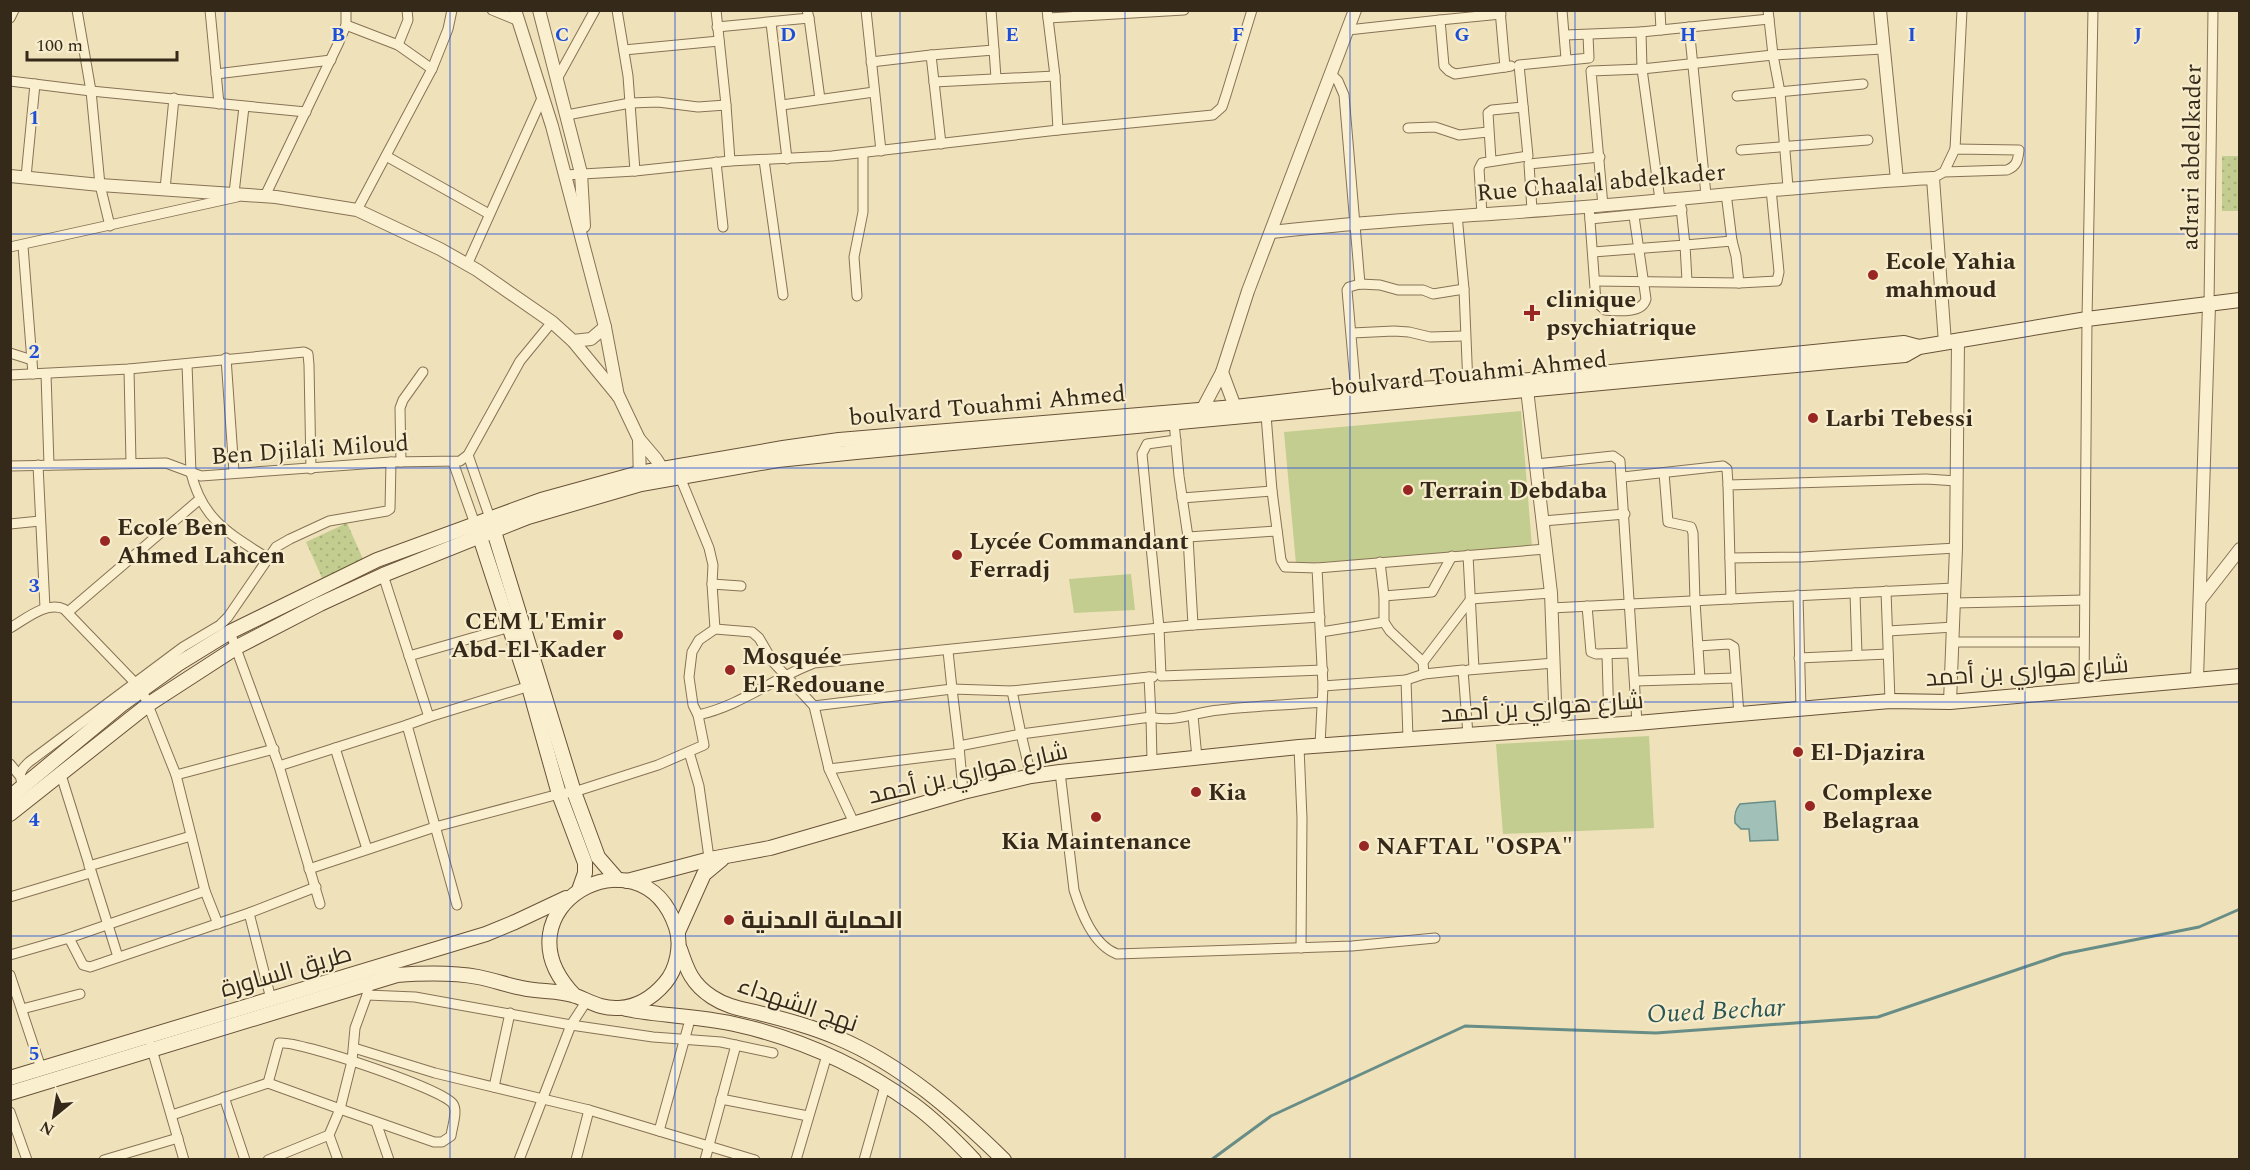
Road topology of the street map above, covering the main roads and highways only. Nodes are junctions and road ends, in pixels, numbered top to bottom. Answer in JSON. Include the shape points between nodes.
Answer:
{"nodes":[{"id":1,"x":2240,"y":300,"type":"edge"},
{"id":2,"x":1527,"y":385,"type":"junction"},
{"id":3,"x":1235,"y":412,"type":"junction"},
{"id":4,"x":1203,"y":413,"type":"junction"},
{"id":5,"x":922,"y":439,"type":"junction"},
{"id":6,"x":856,"y":445,"type":"junction"},
{"id":7,"x":670,"y":474,"type":"junction"},
{"id":8,"x":475,"y":524,"type":"junction"},
{"id":9,"x":492,"y":524,"type":"junction"},
{"id":10,"x":480,"y":538,"type":"junction"},
{"id":11,"x":2240,"y":676,"type":"edge"},
{"id":12,"x":535,"y":684,"type":"junction"},
{"id":13,"x":10,"y":796,"type":"edge"},
{"id":14,"x":10,"y":814,"type":"edge"},
{"id":15,"x":710,"y":864,"type":"junction"},
{"id":16,"x":622,"y":880,"type":"junction"},
{"id":17,"x":575,"y":893,"type":"junction"},
{"id":18,"x":678,"y":939,"type":"junction"},
{"id":19,"x":580,"y":999,"type":"junction"},
{"id":20,"x":621,"y":1008,"type":"junction"},
{"id":21,"x":151,"y":1041,"type":"junction"},
{"id":22,"x":10,"y":1078,"type":"edge"},
{"id":23,"x":10,"y":1093,"type":"edge"},
{"id":24,"x":974,"y":1160,"type":"edge"},
{"id":25,"x":1004,"y":1160,"type":"edge"}],
"edges":[{"from":1,"to":2,"type":"main road","name":"boulvard Touahmi Ahmed","via":[[2087,319],[1919,347],[1905,355]]},
{"from":2,"to":3,"type":"main road","name":"boulvard Touahmi Ahmed","via":[[1356,393]]},
{"from":2,"to":3,"type":"main road","name":"boulvard Touahmi Ahmed","via":[[1266,415]]},
{"from":3,"to":4,"type":"main road","name":"boulvard Touahmi Ahmed"},
{"from":4,"to":5,"type":"main road","name":"boulvard Touahmi Ahmed"},
{"from":4,"to":5,"type":"main road","name":"boulvard Touahmi Ahmed","via":[[1174,422]]},
{"from":5,"to":6,"type":"main road","name":"boulvard Touahmi Ahmed"},
{"from":6,"to":7,"type":"main road","name":"boulvard Touahmi Ahmed"},
{"from":6,"to":7,"type":"main road","name":"boulvard Touahmi Ahmed","via":[[783,448]]},
{"from":7,"to":9,"type":"main road","name":"boulvard Touahmi Ahmed","via":[[640,479],[528,517]]},
{"from":8,"to":9,"type":"main road","name":"boulvard Touahmi Ahmed"},
{"from":8,"to":10,"type":"main road"},
{"from":8,"to":13,"type":"main road","name":"boulvard Touahmi Ahmed","via":[[377,560],[230,632],[138,686],[21,781]]},
{"from":9,"to":10,"type":"main road","name":"boulvard Touahmi Ahmed"},
{"from":9,"to":12,"type":"main road"},
{"from":10,"to":12,"type":"main road","via":[[510,627]]},
{"from":10,"to":14,"type":"main road","name":"boulvard Touahmi Ahmed","via":[[383,575],[237,647],[149,704]]},
{"from":11,"to":15,"type":"main road","name":"شارع هواري بن أحمد","via":[[1950,702],[1890,702],[1320,745],[1060,772],[963,792],[770,848],[726,856]]},
{"from":12,"to":16,"type":"main road","via":[[598,857]]},
{"from":12,"to":17,"type":"main road","via":[[559,794],[585,863],[585,873]]},
{"from":15,"to":16,"type":"main road"},
{"from":15,"to":18,"type":"main road"},
{"from":16,"to":17,"type":"main road","via":[[591,883]]},
{"from":16,"to":18,"type":"main road","via":[[645,887],[660,899],[671,914]]},
{"from":17,"to":19,"type":"main road","via":[[558,911],[549,947],[562,982]]},
{"from":17,"to":21,"type":"main road","name":"طريق الساورة","via":[[486,934],[271,999]]},
{"from":18,"to":20,"type":"main road","via":[[675,964],[667,981],[639,1004]]},
{"from":18,"to":25,"type":"main road","name":"نهج الشهداء","via":[[688,975],[712,997],[736,1008],[831,1035],[871,1055],[923,1088]]},
{"from":19,"to":20,"type":"main road","via":[[597,1006]]},
{"from":19,"to":21,"type":"main road","name":"طريق الساورة","via":[[440,972],[397,975],[368,989]]},
{"from":20,"to":24,"type":"main road","name":"نهج الشهداء","via":[[655,1015],[691,1016],[779,1035],[827,1055],[914,1104]]},
{"from":21,"to":22,"type":"main road","name":"طريق الساورة"},
{"from":21,"to":23,"type":"main road","name":"طريق الساورة"}]}
